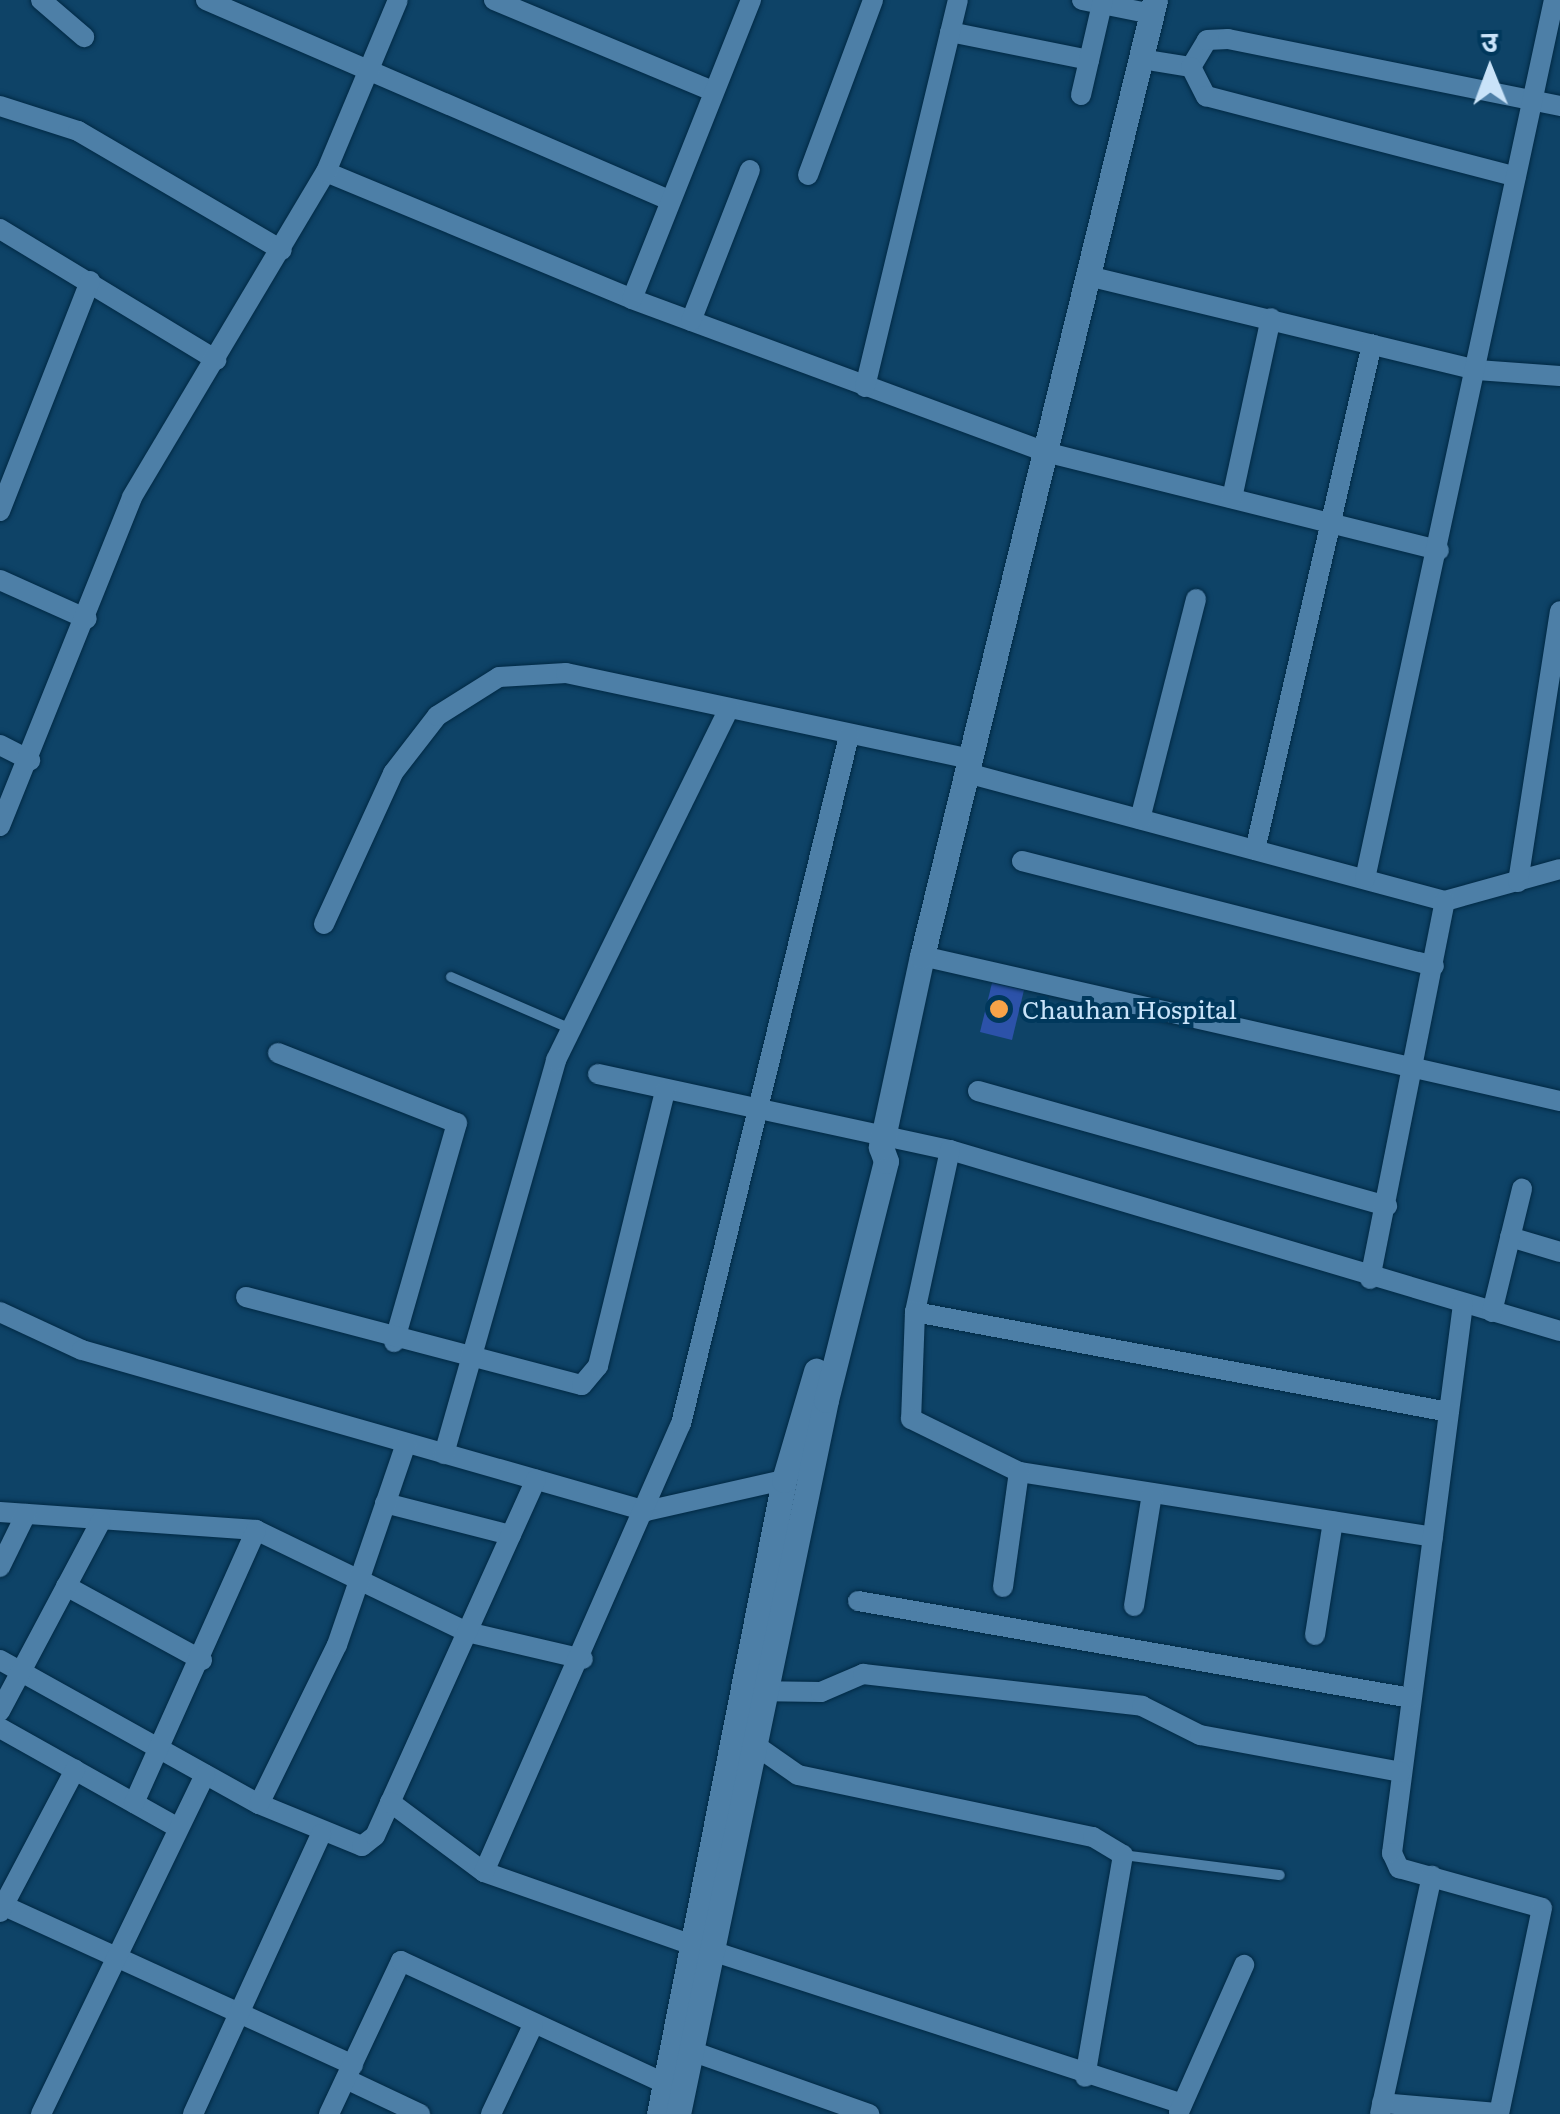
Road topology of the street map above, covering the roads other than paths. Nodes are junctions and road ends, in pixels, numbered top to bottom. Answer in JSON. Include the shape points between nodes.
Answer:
{"nodes":[{"id":1,"x":41,"y":0,"type":"edge"},
{"id":2,"x":206,"y":0,"type":"edge"},
{"id":3,"x":398,"y":0,"type":"edge"},
{"id":4,"x":494,"y":0,"type":"edge"},
{"id":5,"x":751,"y":0,"type":"edge"},
{"id":6,"x":873,"y":0,"type":"edge"},
{"id":7,"x":958,"y":0,"type":"edge"},
{"id":8,"x":1554,"y":0,"type":"edge"},
{"id":9,"x":1096,"y":1,"type":"edge"},
{"id":10,"x":1153,"y":7,"type":"edge"},
{"id":11,"x":950,"y":32,"type":"junction"},
{"id":12,"x":84,"y":37,"type":"dead end"},
{"id":13,"x":1141,"y":59,"type":"junction"},
{"id":14,"x":1089,"y":60,"type":"junction"},
{"id":15,"x":1191,"y":67,"type":"junction"},
{"id":16,"x":368,"y":73,"type":"junction"},
{"id":17,"x":713,"y":91,"type":"junction"},
{"id":18,"x":1081,"y":95,"type":"dead end"},
{"id":19,"x":1530,"y":102,"type":"junction"},
{"id":20,"x":0,"y":106,"type":"edge"},
{"id":21,"x":1560,"y":106,"type":"edge"},
{"id":22,"x":750,"y":170,"type":"dead end"},
{"id":23,"x":326,"y":172,"type":"junction"},
{"id":24,"x":808,"y":175,"type":"dead end"},
{"id":25,"x":1516,"y":177,"type":"junction"},
{"id":26,"x":668,"y":200,"type":"junction"},
{"id":27,"x":0,"y":228,"type":"edge"},
{"id":28,"x":282,"y":250,"type":"junction"},
{"id":29,"x":1088,"y":276,"type":"junction"},
{"id":30,"x":90,"y":280,"type":"junction"},
{"id":31,"x":632,"y":299,"type":"junction"},
{"id":32,"x":1271,"y":318,"type":"junction"},
{"id":33,"x":690,"y":322,"type":"junction"},
{"id":34,"x":1372,"y":344,"type":"junction"},
{"id":35,"x":216,"y":360,"type":"junction"},
{"id":36,"x":1477,"y":370,"type":"junction"},
{"id":37,"x":1560,"y":376,"type":"edge"},
{"id":38,"x":865,"y":387,"type":"junction"},
{"id":39,"x":1045,"y":452,"type":"junction"},
{"id":40,"x":1232,"y":498,"type":"junction"},
{"id":41,"x":0,"y":511,"type":"edge"},
{"id":42,"x":1333,"y":524,"type":"junction"},
{"id":43,"x":1438,"y":550,"type":"junction"},
{"id":44,"x":0,"y":580,"type":"edge"},
{"id":45,"x":1196,"y":600,"type":"dead end"},
{"id":46,"x":1560,"y":611,"type":"edge"},
{"id":47,"x":87,"y":619,"type":"junction"},
{"id":48,"x":729,"y":708,"type":"junction"},
{"id":49,"x":849,"y":736,"type":"junction"},
{"id":50,"x":0,"y":745,"type":"edge"},
{"id":51,"x":30,"y":760,"type":"junction"},
{"id":52,"x":968,"y":766,"type":"junction"},
{"id":53,"x":1140,"y":819,"type":"junction"},
{"id":54,"x":0,"y":826,"type":"edge"},
{"id":55,"x":1256,"y":850,"type":"junction"},
{"id":56,"x":1022,"y":860,"type":"dead end"},
{"id":57,"x":1560,"y":870,"type":"edge"},
{"id":58,"x":1365,"y":880,"type":"junction"},
{"id":59,"x":1518,"y":882,"type":"junction"},
{"id":60,"x":1445,"y":901,"type":"junction"},
{"id":61,"x":324,"y":924,"type":"dead end"},
{"id":62,"x":922,"y":956,"type":"junction"},
{"id":63,"x":1434,"y":966,"type":"junction"},
{"id":64,"x":452,"y":976,"type":"dead end"},
{"id":65,"x":571,"y":1029,"type":"junction"},
{"id":66,"x":278,"y":1054,"type":"dead end"},
{"id":67,"x":1417,"y":1069,"type":"junction"},
{"id":68,"x":598,"y":1074,"type":"dead end"},
{"id":69,"x":978,"y":1091,"type":"dead end"},
{"id":70,"x":665,"y":1092,"type":"junction"},
{"id":71,"x":1560,"y":1101,"type":"edge"},
{"id":72,"x":756,"y":1112,"type":"junction"},
{"id":73,"x":882,"y":1142,"type":"junction"},
{"id":74,"x":950,"y":1150,"type":"junction"},
{"id":75,"x":1522,"y":1189,"type":"dead end"},
{"id":76,"x":1387,"y":1206,"type":"junction"},
{"id":77,"x":1510,"y":1237,"type":"junction"},
{"id":78,"x":1560,"y":1252,"type":"edge"},
{"id":79,"x":1370,"y":1278,"type":"junction"},
{"id":80,"x":246,"y":1296,"type":"dead end"},
{"id":81,"x":1464,"y":1304,"type":"junction"},
{"id":82,"x":0,"y":1312,"type":"edge"},
{"id":83,"x":915,"y":1312,"type":"junction"},
{"id":84,"x":1492,"y":1312,"type":"junction"},
{"id":85,"x":1560,"y":1331,"type":"edge"},
{"id":86,"x":394,"y":1342,"type":"junction"},
{"id":87,"x":472,"y":1357,"type":"junction"},
{"id":88,"x":1449,"y":1412,"type":"junction"},
{"id":89,"x":406,"y":1443,"type":"junction"},
{"id":90,"x":444,"y":1454,"type":"junction"},
{"id":91,"x":1019,"y":1472,"type":"junction"},
{"id":92,"x":536,"y":1480,"type":"junction"},
{"id":93,"x":784,"y":1480,"type":"junction"},
{"id":94,"x":1152,"y":1493,"type":"junction"},
{"id":95,"x":385,"y":1503,"type":"junction"},
{"id":96,"x":646,"y":1510,"type":"junction"},
{"id":97,"x":0,"y":1512,"type":"edge"},
{"id":98,"x":26,"y":1514,"type":"junction"},
{"id":99,"x":101,"y":1521,"type":"junction"},
{"id":100,"x":1334,"y":1522,"type":"junction"},
{"id":101,"x":256,"y":1530,"type":"junction"},
{"id":102,"x":511,"y":1534,"type":"junction"},
{"id":103,"x":1432,"y":1537,"type":"junction"},
{"id":104,"x":0,"y":1568,"type":"edge"},
{"id":105,"x":359,"y":1580,"type":"junction"},
{"id":106,"x":66,"y":1586,"type":"junction"},
{"id":107,"x":1003,"y":1587,"type":"dead end"},
{"id":108,"x":858,"y":1601,"type":"dead end"},
{"id":109,"x":1134,"y":1606,"type":"dead end"},
{"id":110,"x":467,"y":1632,"type":"junction"},
{"id":111,"x":1315,"y":1636,"type":"dead end"},
{"id":112,"x":582,"y":1659,"type":"junction"},
{"id":113,"x":0,"y":1660,"type":"edge"},
{"id":114,"x":202,"y":1660,"type":"junction"},
{"id":115,"x":21,"y":1671,"type":"junction"},
{"id":116,"x":757,"y":1693,"type":"junction"},
{"id":117,"x":1411,"y":1698,"type":"junction"},
{"id":118,"x":0,"y":1711,"type":"edge"},
{"id":119,"x":0,"y":1728,"type":"edge"},
{"id":120,"x":755,"y":1745,"type":"junction"},
{"id":121,"x":159,"y":1748,"type":"junction"},
{"id":122,"x":75,"y":1770,"type":"junction"},
{"id":123,"x":1401,"y":1772,"type":"junction"},
{"id":124,"x":205,"y":1774,"type":"junction"},
{"id":125,"x":390,"y":1802,"type":"junction"},
{"id":126,"x":134,"y":1803,"type":"junction"},
{"id":127,"x":259,"y":1804,"type":"junction"},
{"id":128,"x":178,"y":1828,"type":"junction"},
{"id":129,"x":320,"y":1834,"type":"junction"},
{"id":130,"x":1123,"y":1855,"type":"junction"},
{"id":131,"x":484,"y":1872,"type":"junction"},
{"id":132,"x":1280,"y":1875,"type":"dead end"},
{"id":133,"x":1432,"y":1876,"type":"junction"},
{"id":134,"x":1,"y":1907,"type":"edge"},
{"id":135,"x":705,"y":1949,"type":"junction"},
{"id":136,"x":112,"y":1960,"type":"junction"},
{"id":137,"x":1244,"y":1965,"type":"dead end"},
{"id":138,"x":237,"y":2017,"type":"junction"},
{"id":139,"x":533,"y":2025,"type":"junction"},
{"id":140,"x":694,"y":2052,"type":"junction"},
{"id":141,"x":350,"y":2072,"type":"junction"},
{"id":142,"x":1084,"y":2078,"type":"junction"},
{"id":143,"x":666,"y":2084,"type":"junction"},
{"id":144,"x":1381,"y":2108,"type":"edge"},
{"id":145,"x":1180,"y":2109,"type":"edge"},
{"id":146,"x":1499,"y":2113,"type":"edge"},
{"id":147,"x":42,"y":2114,"type":"edge"},
{"id":148,"x":194,"y":2114,"type":"edge"},
{"id":149,"x":329,"y":2114,"type":"edge"},
{"id":150,"x":420,"y":2114,"type":"edge"},
{"id":151,"x":490,"y":2114,"type":"edge"},
{"id":152,"x":660,"y":2114,"type":"edge"},
{"id":153,"x":678,"y":2114,"type":"edge"},
{"id":154,"x":869,"y":2114,"type":"edge"}],
"edges":[{"from":1,"to":12,"type":"street"},
{"from":2,"to":16,"type":"street"},
{"from":3,"to":16,"type":"street"},
{"from":4,"to":17,"type":"street"},
{"from":5,"to":17,"type":"street"},
{"from":6,"to":24,"type":"street"},
{"from":7,"to":11,"type":"street"},
{"from":8,"to":19,"type":"street"},
{"from":9,"to":10,"type":"street"},
{"from":9,"to":14,"type":"street"},
{"from":10,"to":13,"type":"street"},
{"from":11,"to":14,"type":"street"},
{"from":11,"to":38,"type":"street"},
{"from":13,"to":15,"type":"street"},
{"from":13,"to":29,"type":"street"},
{"from":14,"to":18,"type":"street"},
{"from":15,"to":19,"type":"street","via":[[1207,40],[1228,39]]},
{"from":15,"to":25,"type":"street","via":[[1206,96]]},
{"from":16,"to":23,"type":"street"},
{"from":16,"to":26,"type":"street"},
{"from":17,"to":26,"type":"street"},
{"from":19,"to":21,"type":"street"},
{"from":19,"to":25,"type":"street"},
{"from":20,"to":28,"type":"street","via":[[78,131]]},
{"from":22,"to":33,"type":"street"},
{"from":23,"to":28,"type":"street"},
{"from":23,"to":31,"type":"street"},
{"from":25,"to":36,"type":"street"},
{"from":26,"to":31,"type":"street"},
{"from":27,"to":30,"type":"street"},
{"from":28,"to":35,"type":"street"},
{"from":29,"to":32,"type":"street"},
{"from":29,"to":39,"type":"street"},
{"from":30,"to":35,"type":"street"},
{"from":30,"to":41,"type":"street"},
{"from":31,"to":33,"type":"street"},
{"from":32,"to":34,"type":"street"},
{"from":32,"to":40,"type":"street"},
{"from":33,"to":38,"type":"street"},
{"from":34,"to":36,"type":"street"},
{"from":34,"to":42,"type":"street"},
{"from":35,"to":47,"type":"street","via":[[132,497]]},
{"from":36,"to":37,"type":"street"},
{"from":36,"to":43,"type":"street"},
{"from":38,"to":39,"type":"street"},
{"from":39,"to":40,"type":"street"},
{"from":39,"to":52,"type":"street"},
{"from":40,"to":42,"type":"street"},
{"from":42,"to":43,"type":"street"},
{"from":42,"to":55,"type":"street"},
{"from":43,"to":58,"type":"street"},
{"from":44,"to":47,"type":"street"},
{"from":45,"to":53,"type":"street"},
{"from":46,"to":59,"type":"street"},
{"from":47,"to":51,"type":"street"},
{"from":48,"to":49,"type":"street"},
{"from":48,"to":61,"type":"street","via":[[566,673],[499,678],[436,716],[393,773]]},
{"from":48,"to":65,"type":"street"},
{"from":49,"to":52,"type":"street"},
{"from":49,"to":72,"type":"street"},
{"from":50,"to":51,"type":"street"},
{"from":51,"to":54,"type":"street"},
{"from":52,"to":53,"type":"street"},
{"from":52,"to":62,"type":"street"},
{"from":53,"to":55,"type":"street"},
{"from":55,"to":58,"type":"street"},
{"from":56,"to":63,"type":"street"},
{"from":57,"to":59,"type":"street"},
{"from":58,"to":60,"type":"street"},
{"from":59,"to":60,"type":"street"},
{"from":60,"to":63,"type":"street"},
{"from":62,"to":67,"type":"street"},
{"from":62,"to":73,"type":"street"},
{"from":63,"to":67,"type":"street"},
{"from":64,"to":65,"type":"lane"},
{"from":65,"to":87,"type":"street"},
{"from":66,"to":86,"type":"street","via":[[456,1123]]},
{"from":67,"to":71,"type":"street"},
{"from":67,"to":76,"type":"street"},
{"from":68,"to":70,"type":"street"},
{"from":69,"to":76,"type":"street"},
{"from":70,"to":72,"type":"street"},
{"from":70,"to":87,"type":"street","via":[[592,1379],[568,1387]]},
{"from":72,"to":73,"type":"street"},
{"from":72,"to":96,"type":"street","via":[[681,1424]]},
{"from":73,"to":74,"type":"street"},
{"from":73,"to":93,"type":"street","via":[[871,1155]]},
{"from":73,"to":116,"type":"street","via":[[886,1161]]},
{"from":74,"to":79,"type":"street"},
{"from":74,"to":83,"type":"street"},
{"from":75,"to":77,"type":"street"},
{"from":76,"to":79,"type":"street"},
{"from":77,"to":78,"type":"street"},
{"from":77,"to":84,"type":"street"},
{"from":79,"to":81,"type":"street"},
{"from":80,"to":86,"type":"street"},
{"from":81,"to":84,"type":"street"},
{"from":81,"to":88,"type":"street"},
{"from":82,"to":89,"type":"street","via":[[82,1350]]},
{"from":83,"to":88,"type":"street"},
{"from":83,"to":91,"type":"street","via":[[911,1419]]},
{"from":84,"to":85,"type":"street"},
{"from":86,"to":87,"type":"street"},
{"from":87,"to":90,"type":"street"},
{"from":88,"to":103,"type":"street"},
{"from":89,"to":90,"type":"street"},
{"from":89,"to":95,"type":"street"},
{"from":90,"to":92,"type":"street"},
{"from":91,"to":94,"type":"street"},
{"from":91,"to":107,"type":"street"},
{"from":92,"to":96,"type":"street"},
{"from":92,"to":102,"type":"street"},
{"from":93,"to":96,"type":"street"},
{"from":93,"to":116,"type":"street"},
{"from":94,"to":100,"type":"street"},
{"from":94,"to":109,"type":"street"},
{"from":95,"to":102,"type":"street"},
{"from":95,"to":105,"type":"street"},
{"from":96,"to":112,"type":"street"},
{"from":97,"to":98,"type":"street"},
{"from":98,"to":99,"type":"street"},
{"from":98,"to":104,"type":"street"},
{"from":99,"to":101,"type":"street"},
{"from":99,"to":106,"type":"street"},
{"from":100,"to":103,"type":"street"},
{"from":100,"to":111,"type":"street"},
{"from":101,"to":105,"type":"street"},
{"from":101,"to":114,"type":"street"},
{"from":102,"to":110,"type":"street"},
{"from":103,"to":117,"type":"street"},
{"from":105,"to":110,"type":"street"},
{"from":105,"to":127,"type":"street"},
{"from":106,"to":114,"type":"street"},
{"from":106,"to":115,"type":"street"},
{"from":108,"to":117,"type":"street"},
{"from":110,"to":112,"type":"street"},
{"from":110,"to":125,"type":"street"},
{"from":112,"to":131,"type":"street"},
{"from":113,"to":115,"type":"street"},
{"from":114,"to":121,"type":"street"},
{"from":115,"to":118,"type":"street"},
{"from":115,"to":121,"type":"street"},
{"from":116,"to":120,"type":"street"},
{"from":116,"to":123,"type":"street","via":[[821,1692],[863,1674],[1142,1706],[1200,1735]]},
{"from":116,"to":135,"type":"street"},
{"from":117,"to":123,"type":"street"},
{"from":119,"to":122,"type":"street"},
{"from":120,"to":130,"type":"street","via":[[798,1775],[1094,1837]]},
{"from":120,"to":135,"type":"street"},
{"from":121,"to":124,"type":"street"},
{"from":121,"to":126,"type":"street"},
{"from":122,"to":126,"type":"street"},
{"from":122,"to":134,"type":"street"},
{"from":123,"to":133,"type":"street","via":[[1392,1853],[1399,1868]]},
{"from":124,"to":127,"type":"street"},
{"from":124,"to":128,"type":"street"},
{"from":125,"to":129,"type":"street","via":[[362,1846]]},
{"from":125,"to":131,"type":"street"},
{"from":126,"to":128,"type":"street"},
{"from":127,"to":129,"type":"street"},
{"from":128,"to":136,"type":"street"},
{"from":129,"to":138,"type":"street"},
{"from":130,"to":132,"type":"lane"},
{"from":130,"to":142,"type":"street"},
{"from":131,"to":135,"type":"street"},
{"from":133,"to":144,"type":"street"},
{"from":133,"to":146,"type":"street","via":[[1542,1908]]},
{"from":134,"to":136,"type":"street"},
{"from":135,"to":140,"type":"street"},
{"from":135,"to":142,"type":"street"},
{"from":135,"to":143,"type":"street"},
{"from":136,"to":138,"type":"street"},
{"from":136,"to":147,"type":"street"},
{"from":137,"to":145,"type":"street"},
{"from":138,"to":141,"type":"street"},
{"from":138,"to":148,"type":"street"},
{"from":139,"to":141,"type":"street","via":[[401,1962]]},
{"from":139,"to":143,"type":"street"},
{"from":139,"to":151,"type":"street"},
{"from":140,"to":153,"type":"street"},
{"from":140,"to":154,"type":"street"},
{"from":141,"to":149,"type":"street"},
{"from":141,"to":150,"type":"street"},
{"from":142,"to":145,"type":"street"},
{"from":143,"to":152,"type":"street"},
{"from":144,"to":146,"type":"street"}]}
